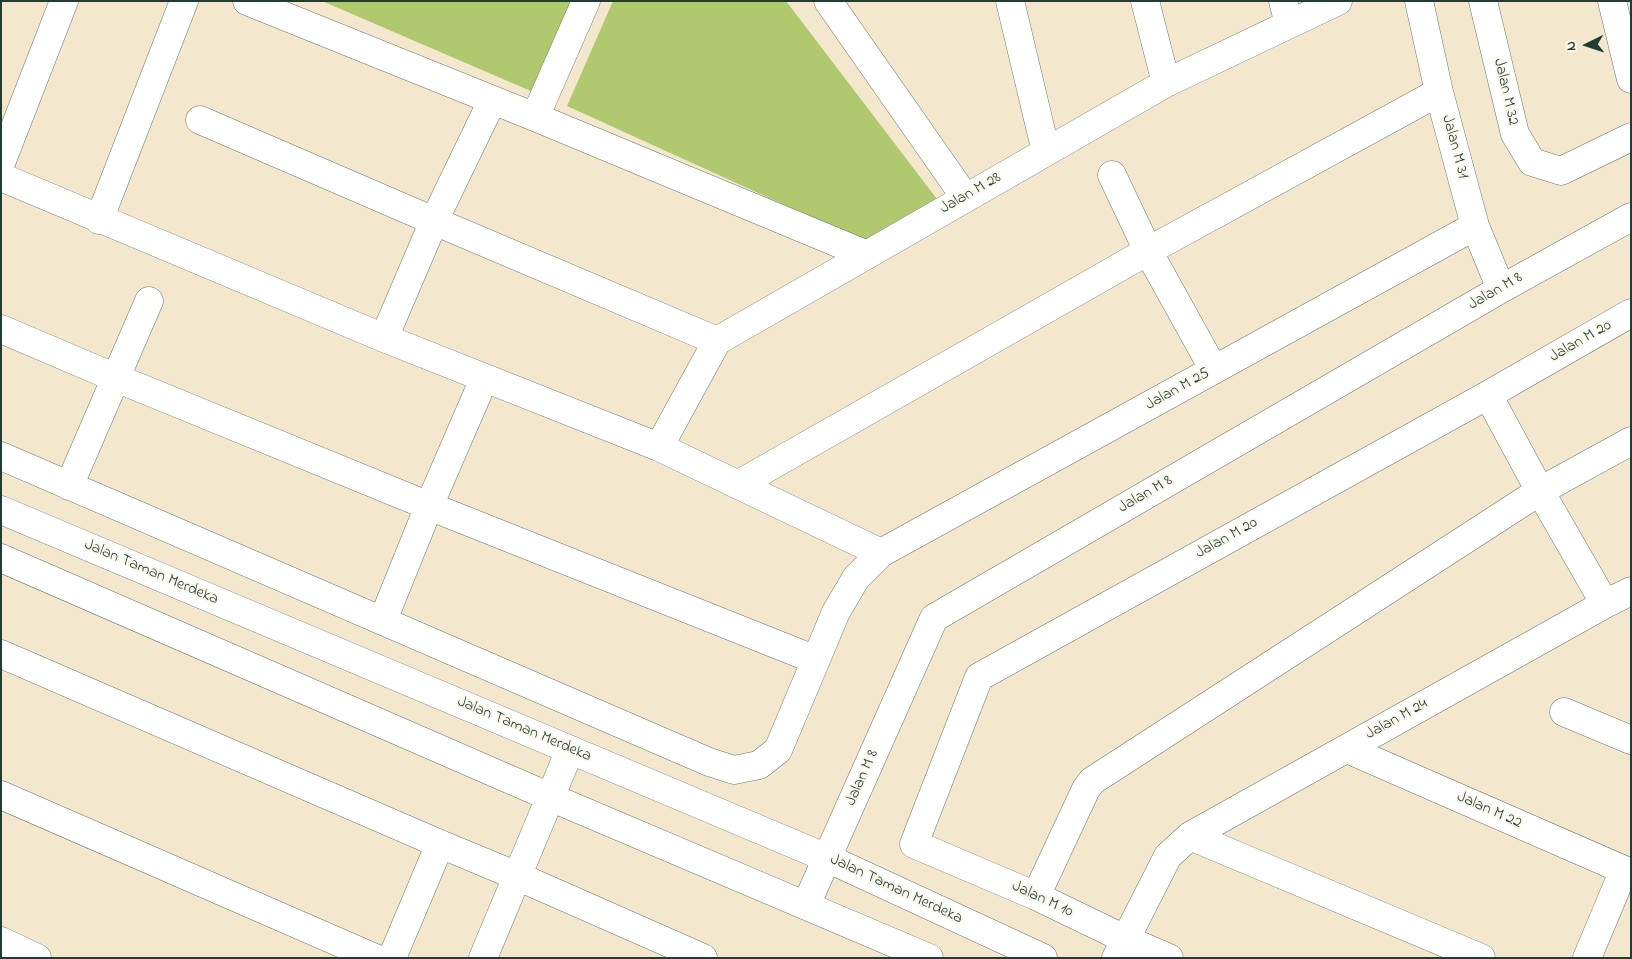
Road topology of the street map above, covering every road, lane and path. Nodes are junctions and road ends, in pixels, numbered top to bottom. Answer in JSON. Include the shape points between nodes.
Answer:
{"nodes":[{"id":1,"x":64,"y":1,"type":"edge"},
{"id":2,"x":184,"y":1,"type":"edge"},
{"id":3,"x":247,"y":1,"type":"edge"},
{"id":4,"x":586,"y":1,"type":"edge"},
{"id":5,"x":828,"y":1,"type":"edge"},
{"id":6,"x":1010,"y":1,"type":"edge"},
{"id":7,"x":1145,"y":1,"type":"edge"},
{"id":8,"x":1338,"y":1,"type":"edge"},
{"id":9,"x":1418,"y":1,"type":"edge"},
{"id":10,"x":1483,"y":1,"type":"edge"},
{"id":11,"x":1612,"y":1,"type":"edge"},
{"id":12,"x":1286,"y":13,"type":"edge"},
{"id":13,"x":1631,"y":80,"type":"edge"},
{"id":14,"x":1166,"y":83,"type":"junction"},
{"id":15,"x":1439,"y":92,"type":"junction"},
{"id":16,"x":492,"y":101,"type":"junction"},
{"id":17,"x":535,"y":118,"type":"junction"},
{"id":18,"x":200,"y":120,"type":"dead end"},
{"id":19,"x":1631,"y":137,"type":"edge"},
{"id":20,"x":1046,"y":152,"type":"junction"},
{"id":21,"x":1,"y":163,"type":"edge"},
{"id":22,"x":1112,"y":176,"type":"dead end"},
{"id":23,"x":1,"y":177,"type":"edge"},
{"id":24,"x":965,"y":197,"type":"junction"},
{"id":25,"x":1631,"y":217,"type":"edge"},
{"id":26,"x":99,"y":220,"type":"junction"},
{"id":27,"x":434,"y":222,"type":"junction"},
{"id":28,"x":1475,"y":226,"type":"junction"},
{"id":29,"x":1148,"y":251,"type":"junction"},
{"id":30,"x":867,"y":255,"type":"junction"},
{"id":31,"x":1501,"y":289,"type":"junction"},
{"id":32,"x":149,"y":301,"type":"dead end"},
{"id":33,"x":1631,"y":313,"type":"edge"},
{"id":34,"x":1,"y":329,"type":"edge"},
{"id":35,"x":384,"y":338,"type":"junction"},
{"id":36,"x":717,"y":341,"type":"junction"},
{"id":37,"x":1214,"y":370,"type":"junction"},
{"id":38,"x":116,"y":378,"type":"junction"},
{"id":39,"x":484,"y":379,"type":"junction"},
{"id":40,"x":1488,"y":395,"type":"junction"},
{"id":41,"x":1631,"y":441,"type":"edge"},
{"id":42,"x":659,"y":447,"type":"junction"},
{"id":43,"x":1,"y":456,"type":"edge"},
{"id":44,"x":738,"y":484,"type":"junction"},
{"id":45,"x":68,"y":486,"type":"junction"},
{"id":46,"x":1540,"y":491,"type":"junction"},
{"id":47,"x":429,"y":506,"type":"junction"},
{"id":48,"x":1,"y":510,"type":"edge"},
{"id":49,"x":881,"y":552,"type":"junction"},
{"id":50,"x":1,"y":558,"type":"edge"},
{"id":51,"x":1631,"y":591,"type":"edge"},
{"id":52,"x":1605,"y":604,"type":"junction"},
{"id":53,"x":383,"y":620,"type":"junction"},
{"id":54,"x":1,"y":654,"type":"edge"},
{"id":55,"x":816,"y":660,"type":"junction"},
{"id":56,"x":1564,"y":712,"type":"dead end"},
{"id":57,"x":1631,"y":740,"type":"edge"},
{"id":58,"x":1347,"y":749,"type":"junction"},
{"id":59,"x":570,"y":750,"type":"junction"},
{"id":60,"x":1,"y":795,"type":"edge"},
{"id":61,"x":550,"y":797,"type":"junction"},
{"id":62,"x":1190,"y":836,"type":"junction"},
{"id":63,"x":440,"y":844,"type":"junction"},
{"id":64,"x":914,"y":844,"type":"joint"},
{"id":65,"x":827,"y":858,"type":"junction"},
{"id":66,"x":1627,"y":872,"type":"edge"},
{"id":67,"x":517,"y":876,"type":"junction"},
{"id":68,"x":1036,"y":896,"type":"junction"},
{"id":69,"x":806,"y":905,"type":"junction"},
{"id":70,"x":1,"y":942,"type":"edge"},
{"id":71,"x":1121,"y":949,"type":"edge"},
{"id":72,"x":666,"y":950,"type":"edge"},
{"id":73,"x":37,"y":958,"type":"edge"},
{"id":74,"x":375,"y":958,"type":"edge"},
{"id":75,"x":392,"y":958,"type":"edge"},
{"id":76,"x":483,"y":958,"type":"edge"},
{"id":77,"x":703,"y":958,"type":"edge"},
{"id":78,"x":929,"y":958,"type":"edge"},
{"id":79,"x":1043,"y":958,"type":"edge"},
{"id":80,"x":1169,"y":958,"type":"edge"},
{"id":81,"x":1481,"y":958,"type":"edge"},
{"id":82,"x":1587,"y":958,"type":"edge"}],
"edges":[{"from":1,"to":21,"type":"street"},
{"from":2,"to":26,"type":"street"},
{"from":3,"to":16,"type":"street"},
{"from":4,"to":17,"type":"street"},
{"from":5,"to":24,"type":"street"},
{"from":6,"to":20,"type":"street"},
{"from":7,"to":14,"type":"street"},
{"from":8,"to":12,"type":"street","name":"Jalan M 28"},
{"from":9,"to":15,"type":"street","name":"Jalan M 31"},
{"from":10,"to":19,"type":"street","name":"Jalan M 32","via":[[1515,134],[1532,162],[1561,171]]},
{"from":11,"to":13,"type":"street"},
{"from":12,"to":14,"type":"street","name":"Jalan M 28"},
{"from":14,"to":20,"type":"street","name":"Jalan M 28"},
{"from":15,"to":28,"type":"street","name":"Jalan M 31"},
{"from":15,"to":29,"type":"street"},
{"from":16,"to":17,"type":"street"},
{"from":16,"to":27,"type":"street"},
{"from":17,"to":30,"type":"street"},
{"from":18,"to":27,"type":"street"},
{"from":20,"to":24,"type":"street","name":"Jalan M 28"},
{"from":22,"to":29,"type":"street"},
{"from":23,"to":26,"type":"street"},
{"from":24,"to":30,"type":"street","name":"Jalan M 28"},
{"from":25,"to":31,"type":"street","name":"Jalan M 8"},
{"from":26,"to":35,"type":"street"},
{"from":27,"to":35,"type":"street"},
{"from":27,"to":36,"type":"street"},
{"from":28,"to":31,"type":"street","name":"Jalan M 31"},
{"from":28,"to":37,"type":"street","name":"Jalan M 25"},
{"from":29,"to":37,"type":"street"},
{"from":29,"to":44,"type":"street"},
{"from":30,"to":36,"type":"street","name":"Jalan M 28"},
{"from":31,"to":65,"type":"street","name":"Jalan M 8","via":[[934,618]]},
{"from":32,"to":38,"type":"street"},
{"from":33,"to":40,"type":"street","name":"Jalan M 20"},
{"from":34,"to":38,"type":"street"},
{"from":35,"to":39,"type":"street"},
{"from":36,"to":42,"type":"street"},
{"from":37,"to":49,"type":"street","name":"Jalan M 25"},
{"from":38,"to":45,"type":"street"},
{"from":38,"to":47,"type":"street"},
{"from":39,"to":42,"type":"street"},
{"from":39,"to":47,"type":"street"},
{"from":40,"to":46,"type":"street"},
{"from":40,"to":64,"type":"street","name":"Jalan M 20","via":[[979,677]]},
{"from":41,"to":46,"type":"street"},
{"from":42,"to":44,"type":"street"},
{"from":43,"to":45,"type":"street","name":"Jalan M 25"},
{"from":44,"to":49,"type":"street"},
{"from":45,"to":53,"type":"street","name":"Jalan M 25"},
{"from":46,"to":52,"type":"street"},
{"from":46,"to":68,"type":"street","via":[[1092,781]]},
{"from":47,"to":53,"type":"street"},
{"from":47,"to":55,"type":"street"},
{"from":48,"to":59,"type":"street","name":"Jalan Taman Merdeka"},
{"from":49,"to":55,"type":"street","name":"Jalan M 25","via":[[856,578],[836,612]]},
{"from":50,"to":61,"type":"street"},
{"from":51,"to":52,"type":"street","name":"Jalan M 24"},
{"from":52,"to":58,"type":"street","name":"Jalan M 24"},
{"from":53,"to":55,"type":"street","name":"Jalan M 25","via":[[734,770],[759,765],[778,750]]},
{"from":54,"to":63,"type":"street"},
{"from":56,"to":57,"type":"street"},
{"from":58,"to":62,"type":"street","name":"Jalan M 24"},
{"from":58,"to":66,"type":"street","name":"Jalan M 22"},
{"from":59,"to":61,"type":"street"},
{"from":59,"to":65,"type":"street","name":"Jalan Taman Merdeka"},
{"from":60,"to":74,"type":"street"},
{"from":61,"to":67,"type":"street"},
{"from":61,"to":69,"type":"street"},
{"from":62,"to":71,"type":"street","name":"Jalan M 24","via":[[1168,856]]},
{"from":62,"to":81,"type":"street"},
{"from":63,"to":67,"type":"street"},
{"from":63,"to":75,"type":"street"},
{"from":64,"to":68,"type":"street","name":"Jalan M 10"},
{"from":65,"to":69,"type":"street","name":"Jalan M 8"},
{"from":65,"to":79,"type":"street","name":"Jalan Taman Merdeka"},
{"from":66,"to":82,"type":"street"},
{"from":67,"to":72,"type":"street"},
{"from":67,"to":76,"type":"street"},
{"from":68,"to":71,"type":"street","name":"Jalan M 10"},
{"from":69,"to":78,"type":"street"},
{"from":70,"to":73,"type":"street"},
{"from":71,"to":80,"type":"street","name":"Jalan M 10"},
{"from":72,"to":77,"type":"street"}]}
